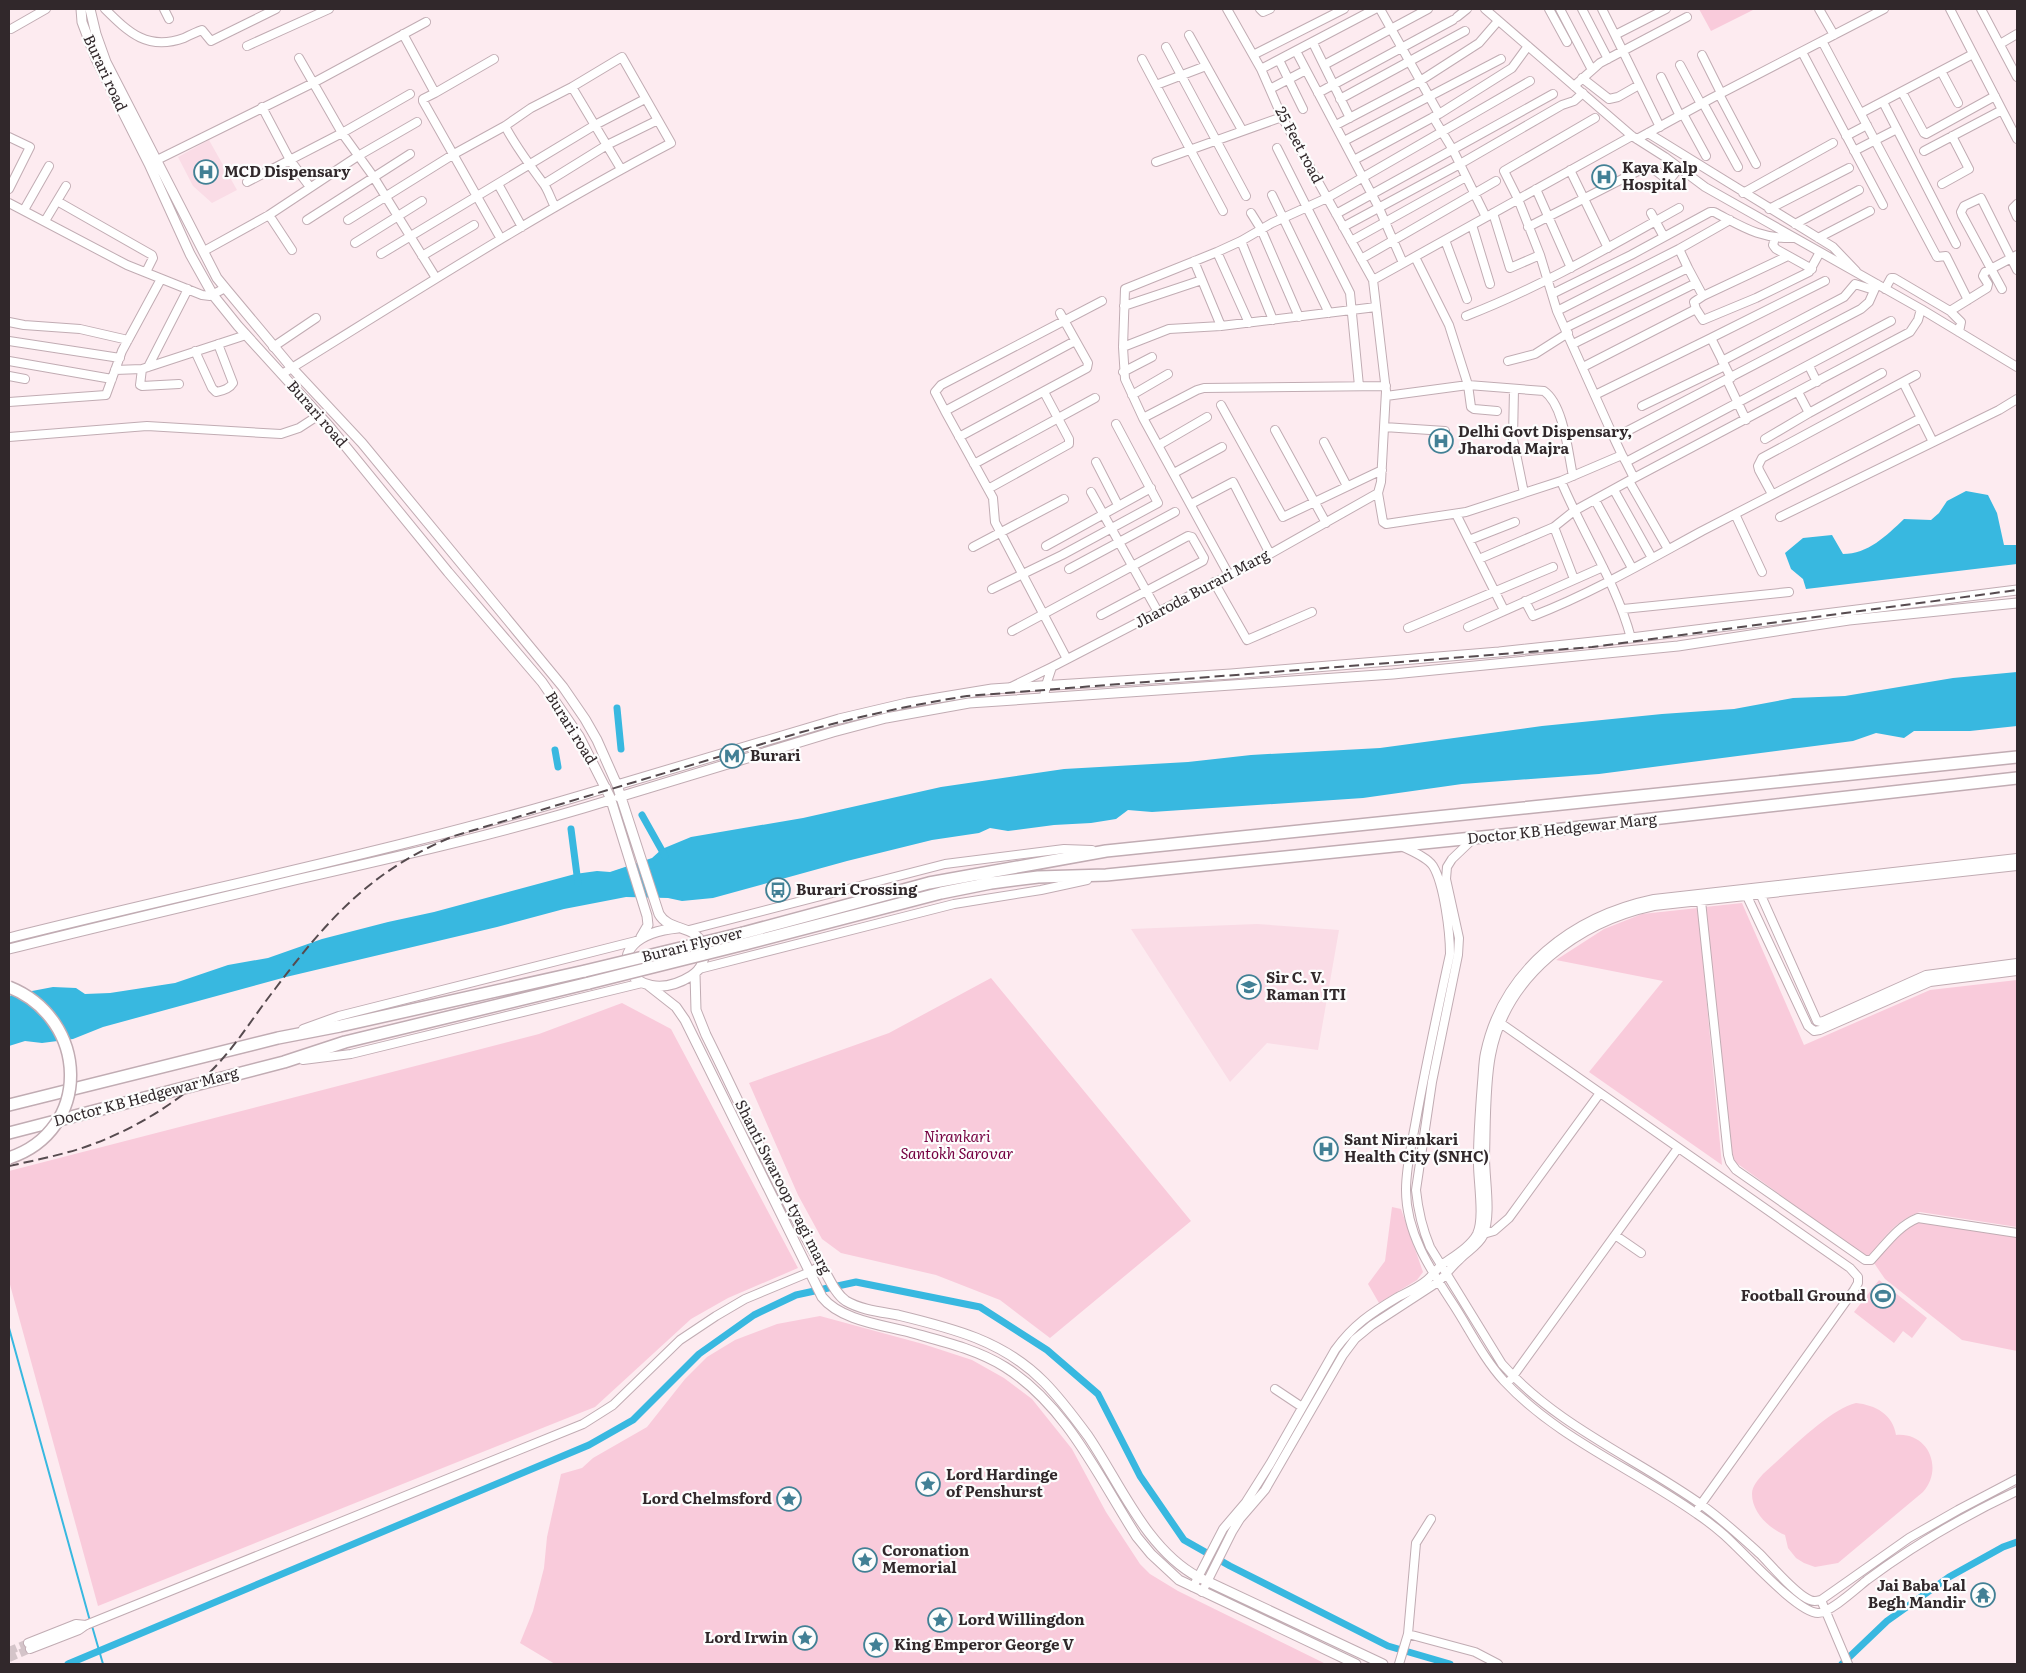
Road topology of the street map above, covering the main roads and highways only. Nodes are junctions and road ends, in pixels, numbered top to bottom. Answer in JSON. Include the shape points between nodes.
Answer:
{"nodes":[{"id":1,"x":81,"y":9,"type":"edge"},
{"id":2,"x":90,"y":9,"type":"edge"},
{"id":3,"x":176,"y":197,"type":"junction"},
{"id":4,"x":166,"y":202,"type":"junction"},
{"id":5,"x":2017,"y":590,"type":"edge"},
{"id":6,"x":2017,"y":603,"type":"edge"},
{"id":7,"x":2017,"y":757,"type":"edge"},
{"id":8,"x":2017,"y":778,"type":"edge"},
{"id":9,"x":616,"y":785,"type":"junction"},
{"id":10,"x":606,"y":788,"type":"junction"},
{"id":11,"x":615,"y":798,"type":"junction"},
{"id":12,"x":1106,"y":851,"type":"joint"},
{"id":13,"x":1036,"y":871,"type":"junction"},
{"id":14,"x":1106,"y":875,"type":"joint"},
{"id":15,"x":678,"y":928,"type":"junction"},
{"id":16,"x":9,"y":938,"type":"edge"},
{"id":17,"x":639,"y":939,"type":"junction"},
{"id":18,"x":9,"y":949,"type":"edge"},
{"id":19,"x":697,"y":972,"type":"junction"},
{"id":20,"x":645,"y":984,"type":"junction"},
{"id":21,"x":9,"y":987,"type":"edge"},
{"id":22,"x":278,"y":1038,"type":"joint"},
{"id":23,"x":284,"y":1062,"type":"joint"},
{"id":24,"x":9,"y":1105,"type":"edge"},
{"id":25,"x":9,"y":1133,"type":"edge"},
{"id":26,"x":9,"y":1158,"type":"edge"},
{"id":27,"x":1356,"y":1664,"type":"edge"},
{"id":28,"x":1383,"y":1664,"type":"edge"}],
"edges":[{"from":1,"to":4,"type":"main road","name":"Burari road","via":[[82,22],[96,60]]},
{"from":2,"to":3,"type":"main road","name":"Burari road","via":[[106,62]]},
{"from":3,"to":4,"type":"main road"},
{"from":3,"to":9,"type":"main road","name":"Burari road","via":[[217,278],[273,347],[362,443],[563,687],[597,740]]},
{"from":4,"to":10,"type":"main road","name":"Burari road","via":[[213,295],[320,415],[542,682],[579,736]]},
{"from":5,"to":9,"type":"main road","via":[[1499,652],[1010,688],[907,703],[839,719]]},
{"from":6,"to":11,"type":"main road","via":[[1849,620],[1649,649],[1393,674],[969,703],[886,718]]},
{"from":7,"to":12,"type":"highway","name":"Doctor KB Hedgewar Marg"},
{"from":8,"to":14,"type":"highway","name":"Doctor KB Hedgewar Marg"},
{"from":9,"to":11,"type":"main road","name":"Burari road"},
{"from":10,"to":11,"type":"main road","name":"Burari road"},
{"from":10,"to":16,"type":"main road","via":[[426,838]]},
{"from":11,"to":15,"type":"main road","via":[[658,914],[665,922]]},
{"from":11,"to":17,"type":"main road","via":[[622,836],[648,916],[648,925]]},
{"from":11,"to":18,"type":"main road","via":[[436,848]]},
{"from":12,"to":13,"type":"highway","name":"Burari Flyover"},
{"from":13,"to":14,"type":"highway","name":"Burari Flyover"},
{"from":13,"to":22,"type":"highway","name":"Burari Flyover","bridge":true,"via":[[929,883],[585,971]]},
{"from":13,"to":23,"type":"highway","name":"Burari Flyover","bridge":true,"via":[[345,1042]]},
{"from":15,"to":17,"type":"main road"},
{"from":15,"to":19,"type":"main road","via":[[689,930],[702,944],[704,957]]},
{"from":17,"to":20,"type":"main road","via":[[630,947],[627,964],[635,979]]},
{"from":19,"to":20,"type":"main road","via":[[673,985]]},
{"from":19,"to":28,"type":"main road","name":"Shanti Swaroop tyagi marg","via":[[696,1010],[802,1231],[839,1295],[854,1305],[974,1336],[1029,1367],[1088,1436],[1140,1521],[1171,1559],[1186,1571]]},
{"from":20,"to":27,"type":"main road","name":"Shanti Swaroop tyagi marg","via":[[676,1007],[685,1020],[822,1297],[835,1309],[867,1322],[968,1349],[1005,1367],[1031,1387],[1066,1425],[1137,1537],[1179,1580]]},
{"from":21,"to":26,"type":"highway","bridge":true,"via":[[35,1002],[50,1016],[62,1034],[71,1069],[70,1087],[56,1123],[43,1139]]},
{"from":22,"to":24,"type":"highway","name":"Doctor KB Hedgewar Marg"},
{"from":23,"to":25,"type":"highway","name":"Doctor KB Hedgewar Marg"}]}
